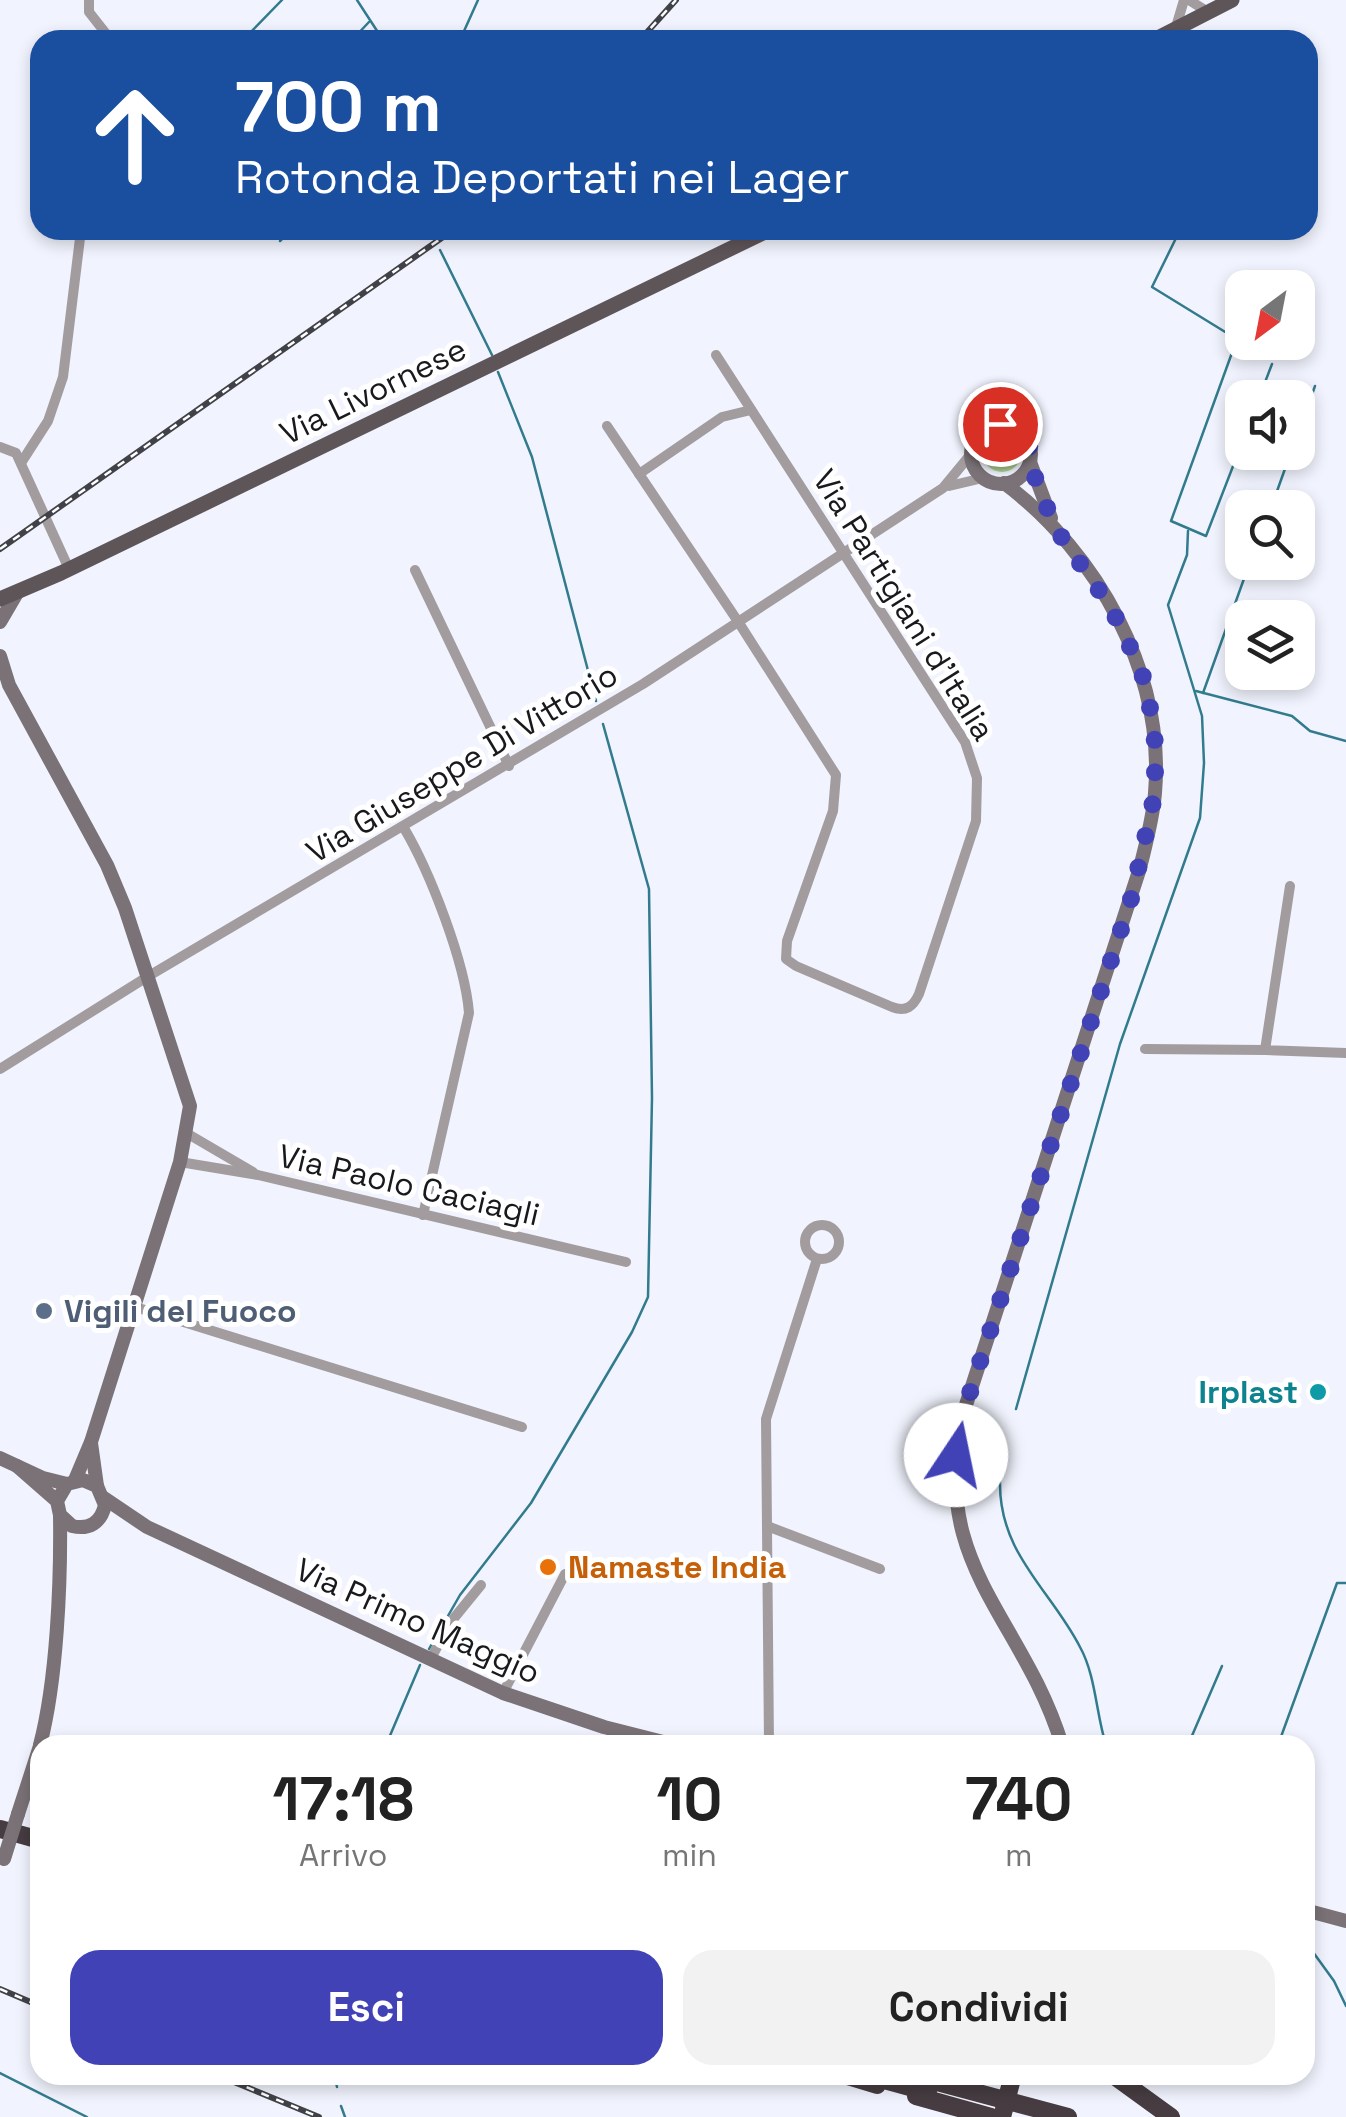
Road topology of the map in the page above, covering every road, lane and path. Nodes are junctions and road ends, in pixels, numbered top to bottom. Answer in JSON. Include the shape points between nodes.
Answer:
{"nodes":[{"id":1,"x":89,"y":0,"type":"edge"},
{"id":2,"x":1187,"y":0,"type":"edge"},
{"id":3,"x":1232,"y":0,"type":"edge"},
{"id":4,"x":1208,"y":6,"type":"edge"},
{"id":5,"x":103,"y":30,"type":"edge"},
{"id":6,"x":1175,"y":30,"type":"joint"},
{"id":7,"x":80,"y":240,"type":"edge"},
{"id":8,"x":748,"y":240,"type":"edge"},
{"id":9,"x":716,"y":354,"type":"dead end"},
{"id":10,"x":751,"y":410,"type":"junction"},
{"id":11,"x":607,"y":426,"type":"dead end"},
{"id":12,"x":0,"y":446,"type":"edge"},
{"id":13,"x":972,"y":454,"type":"junction"},
{"id":14,"x":1030,"y":462,"type":"junction"},
{"id":15,"x":22,"y":463,"type":"junction"},
{"id":16,"x":639,"y":474,"type":"junction"},
{"id":17,"x":983,"y":478,"type":"junction"},
{"id":18,"x":1004,"y":484,"type":"junction"},
{"id":19,"x":943,"y":488,"type":"junction"},
{"id":20,"x":1058,"y":532,"type":"junction"},
{"id":21,"x":844,"y":553,"type":"junction"},
{"id":22,"x":68,"y":569,"type":"junction"},
{"id":23,"x":415,"y":570,"type":"dead end"},
{"id":24,"x":16,"y":593,"type":"junction"},
{"id":25,"x":0,"y":599,"type":"edge"},
{"id":26,"x":0,"y":622,"type":"edge"},
{"id":27,"x":740,"y":623,"type":"junction"},
{"id":28,"x":0,"y":656,"type":"edge"},
{"id":29,"x":5,"y":681,"type":"edge"},
{"id":30,"x":509,"y":766,"type":"junction"},
{"id":31,"x":404,"y":828,"type":"junction"},
{"id":32,"x":1290,"y":886,"type":"dead end"},
{"id":33,"x":146,"y":977,"type":"junction"},
{"id":34,"x":1145,"y":1049,"type":"dead end"},
{"id":35,"x":1264,"y":1050,"type":"junction"},
{"id":36,"x":1346,"y":1053,"type":"edge"},
{"id":37,"x":0,"y":1069,"type":"edge"},
{"id":38,"x":188,"y":1134,"type":"junction"},
{"id":39,"x":180,"y":1162,"type":"junction"},
{"id":40,"x":258,"y":1175,"type":"junction"},
{"id":41,"x":423,"y":1215,"type":"junction"},
{"id":42,"x":817,"y":1259,"type":"dead end"},
{"id":43,"x":626,"y":1262,"type":"dead end"},
{"id":44,"x":132,"y":1306,"type":"junction"},
{"id":45,"x":522,"y":1427,"type":"dead end"},
{"id":46,"x":91,"y":1442,"type":"junction"},
{"id":47,"x":0,"y":1458,"type":"edge"},
{"id":48,"x":17,"y":1466,"type":"junction"},
{"id":49,"x":71,"y":1482,"type":"junction"},
{"id":50,"x":101,"y":1492,"type":"junction"},
{"id":51,"x":58,"y":1508,"type":"junction"},
{"id":52,"x":94,"y":1522,"type":"junction"},
{"id":53,"x":767,"y":1526,"type":"junction"},
{"id":54,"x":146,"y":1527,"type":"junction"},
{"id":55,"x":60,"y":1554,"type":"junction"},
{"id":56,"x":880,"y":1569,"type":"dead end"},
{"id":57,"x":565,"y":1574,"type":"dead end"},
{"id":58,"x":481,"y":1585,"type":"dead end"},
{"id":59,"x":430,"y":1660,"type":"junction"},
{"id":60,"x":503,"y":1693,"type":"junction"},
{"id":61,"x":42,"y":1735,"type":"edge"},
{"id":62,"x":635,"y":1735,"type":"edge"},
{"id":63,"x":770,"y":1735,"type":"edge"},
{"id":64,"x":1059,"y":1735,"type":"edge"},
{"id":65,"x":30,"y":1777,"type":"edge"},
{"id":66,"x":0,"y":1829,"type":"edge"},
{"id":67,"x":30,"y":1837,"type":"edge"},
{"id":68,"x":30,"y":1854,"type":"edge"},
{"id":69,"x":1,"y":1858,"type":"edge"},
{"id":70,"x":1315,"y":1913,"type":"edge"},
{"id":71,"x":1346,"y":1921,"type":"edge"},
{"id":72,"x":879,"y":2085,"type":"edge"},
{"id":73,"x":903,"y":2085,"type":"edge"},
{"id":74,"x":949,"y":2085,"type":"edge"},
{"id":75,"x":1010,"y":2085,"type":"edge"},
{"id":76,"x":1126,"y":2085,"type":"edge"},
{"id":77,"x":991,"y":2117,"type":"edge"},
{"id":78,"x":1002,"y":2117,"type":"edge"},
{"id":79,"x":1022,"y":2117,"type":"edge"},
{"id":80,"x":1068,"y":2117,"type":"edge"},
{"id":81,"x":1170,"y":2117,"type":"edge"}],
"edges":[{"from":1,"to":5,"type":"street","via":[[89,12]]},
{"from":2,"to":4,"type":"street"},
{"from":2,"to":6,"type":"street"},
{"from":3,"to":4,"type":"main road"},
{"from":4,"to":6,"type":"main road"},
{"from":7,"to":15,"type":"street","via":[[63,378],[48,421]]},
{"from":8,"to":22,"type":"main road","name":"Via Livornese"},
{"from":9,"to":10,"type":"street","name":"Via Partigiani d'Italia"},
{"from":10,"to":16,"type":"street","via":[[722,416]]},
{"from":10,"to":21,"type":"street","name":"Via Partigiani d'Italia"},
{"from":11,"to":16,"type":"street"},
{"from":12,"to":15,"type":"street"},
{"from":13,"to":14,"type":"street","via":[[982,430],[1009,424],[1029,442]]},
{"from":13,"to":17,"type":"street"},
{"from":13,"to":19,"type":"street","name":"Via Giuseppe Di Vittorio"},
{"from":14,"to":18,"type":"street"},
{"from":14,"to":20,"type":"street"},
{"from":15,"to":22,"type":"street"},
{"from":16,"to":27,"type":"street"},
{"from":17,"to":18,"type":"street"},
{"from":17,"to":19,"type":"street","name":"Via Giuseppe Di Vittorio"},
{"from":18,"to":20,"type":"street"},
{"from":19,"to":21,"type":"street","name":"Via Giuseppe Di Vittorio"},
{"from":20,"to":64,"type":"street","via":[[1110,606],[1140,667],[1154,731],[1155,793],[1132,896],[965,1408],[956,1480],[970,1562],[1035,1675]]},
{"from":21,"to":27,"type":"street","name":"Via Giuseppe Di Vittorio"},
{"from":21,"to":27,"type":"street","name":"Via Partigiani d'Italia","via":[[965,742],[977,778],[978,808],[919,994],[906,1010],[786,958],[833,810],[836,774]]},
{"from":22,"to":24,"type":"main road","name":"Via Livornese"},
{"from":23,"to":30,"type":"street"},
{"from":24,"to":25,"type":"main road","name":"Via Livornese"},
{"from":24,"to":26,"type":"street"},
{"from":27,"to":30,"type":"street","name":"Via Giuseppe Di Vittorio"},
{"from":28,"to":29,"type":"street"},
{"from":29,"to":33,"type":"street","via":[[107,865]]},
{"from":30,"to":31,"type":"street","name":"Via Giuseppe Di Vittorio"},
{"from":31,"to":33,"type":"street","name":"Via Giuseppe Di Vittorio"},
{"from":31,"to":41,"type":"street","via":[[428,874],[469,1012]]},
{"from":32,"to":35,"type":"street"},
{"from":33,"to":37,"type":"street","name":"Via Giuseppe Di Vittorio"},
{"from":33,"to":38,"type":"street","via":[[188,1097]]},
{"from":34,"to":35,"type":"street"},
{"from":35,"to":36,"type":"street"},
{"from":38,"to":39,"type":"street"},
{"from":38,"to":40,"type":"street"},
{"from":39,"to":40,"type":"street","name":"Via Paolo Caciagli"},
{"from":39,"to":44,"type":"street"},
{"from":40,"to":41,"type":"street","name":"Via Paolo Caciagli"},
{"from":41,"to":43,"type":"street","name":"Via Paolo Caciagli"},
{"from":42,"to":53,"type":"street","via":[[766,1419]]},
{"from":44,"to":45,"type":"street"},
{"from":44,"to":46,"type":"street"},
{"from":46,"to":49,"type":"street"},
{"from":46,"to":50,"type":"street"},
{"from":47,"to":48,"type":"street","name":"Via Primo Maggio"},
{"from":48,"to":49,"type":"street","name":"Via Primo Maggio"},
{"from":48,"to":51,"type":"street","name":"Via Primo Maggio"},
{"from":49,"to":50,"type":"street","name":"Via Primo Maggio","via":[[90,1482]]},
{"from":49,"to":51,"type":"street"},
{"from":50,"to":52,"type":"street"},
{"from":50,"to":54,"type":"street","name":"Via Primo Maggio"},
{"from":51,"to":52,"type":"street","name":"Via Primo Maggio","via":[[72,1526]]},
{"from":51,"to":55,"type":"street"},
{"from":52,"to":54,"type":"street","name":"Via Primo Maggio"},
{"from":52,"to":55,"type":"street"},
{"from":53,"to":56,"type":"street"},
{"from":53,"to":63,"type":"street"},
{"from":54,"to":59,"type":"street","name":"Via Primo Maggio"},
{"from":55,"to":61,"type":"street"},
{"from":57,"to":60,"type":"street"},
{"from":58,"to":59,"type":"street"},
{"from":59,"to":60,"type":"street","name":"Via Primo Maggio"},
{"from":60,"to":62,"type":"street","name":"Via Primo Maggio"},
{"from":65,"to":69,"type":"street","bridge":true},
{"from":66,"to":67,"type":"highway"},
{"from":68,"to":69,"type":"highway"},
{"from":70,"to":71,"type":"street"},
{"from":72,"to":77,"type":"highway"},
{"from":73,"to":79,"type":"highway"},
{"from":74,"to":80,"type":"highway"},
{"from":75,"to":78,"type":"highway","bridge":true},
{"from":76,"to":81,"type":"highway"}]}
